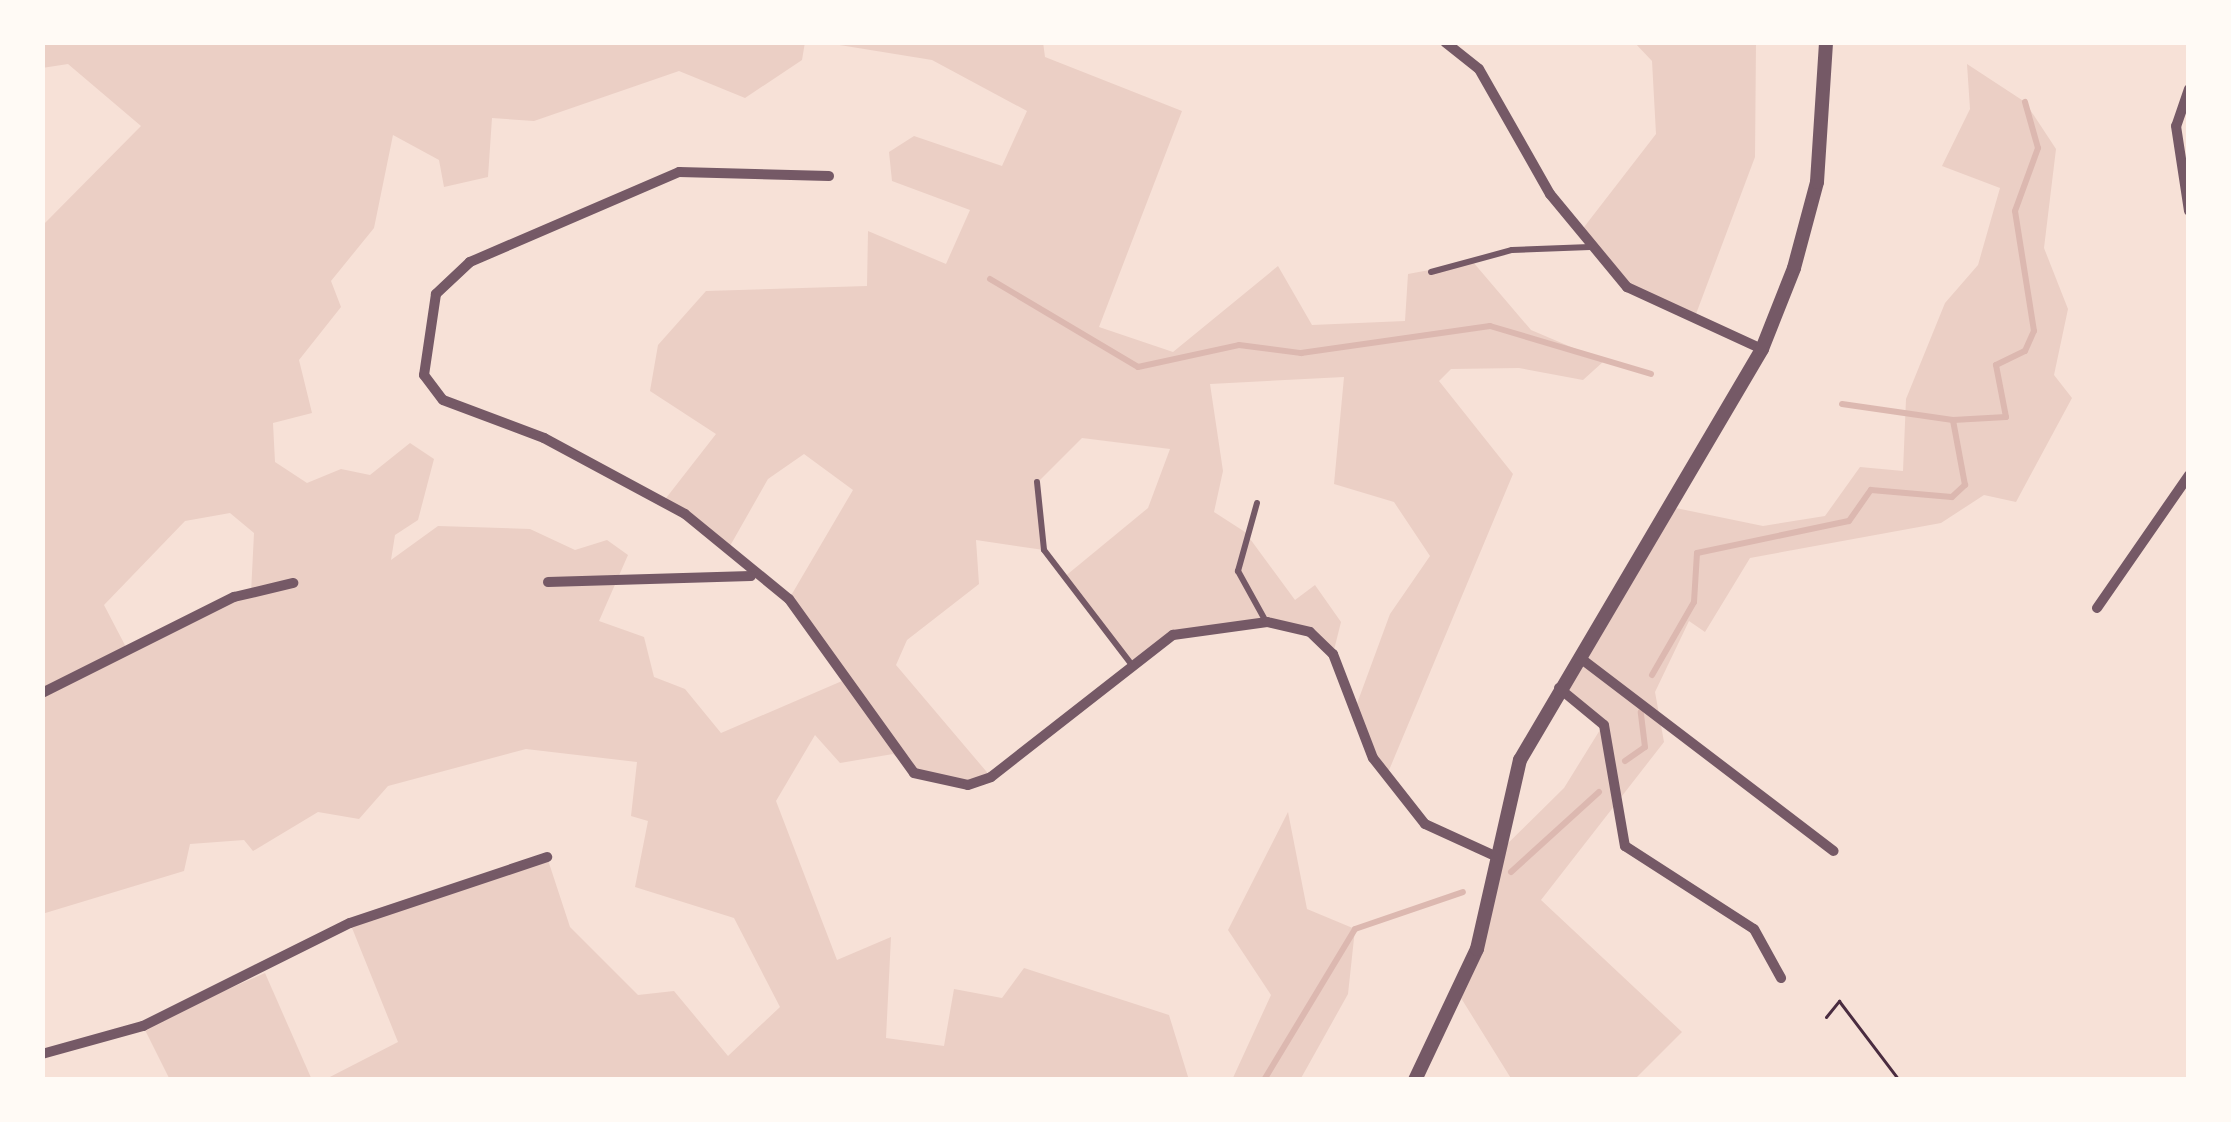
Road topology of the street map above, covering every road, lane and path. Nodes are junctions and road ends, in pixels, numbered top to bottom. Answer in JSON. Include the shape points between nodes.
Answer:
{"nodes":[{"id":1,"x":1444,"y":42,"type":"edge"},
{"id":2,"x":1826,"y":42,"type":"edge"},
{"id":3,"x":2189,"y":89,"type":"edge"},
{"id":4,"x":829,"y":176,"type":"dead end"},
{"id":5,"x":2189,"y":212,"type":"edge"},
{"id":6,"x":1594,"y":246,"type":"junction"},
{"id":7,"x":1431,"y":272,"type":"dead end"},
{"id":8,"x":1762,"y":349,"type":"junction"},
{"id":9,"x":2189,"y":476,"type":"edge"},
{"id":10,"x":1037,"y":482,"type":"dead end"},
{"id":11,"x":1257,"y":503,"type":"dead end"},
{"id":12,"x":751,"y":575,"type":"junction"},
{"id":13,"x":548,"y":582,"type":"dead end"},
{"id":14,"x":293,"y":584,"type":"dead end"},
{"id":15,"x":2097,"y":608,"type":"dead end"},
{"id":16,"x":1268,"y":622,"type":"junction"},
{"id":17,"x":1576,"y":655,"type":"junction"},
{"id":18,"x":1135,"y":668,"type":"junction"},
{"id":19,"x":1557,"y":686,"type":"junction"},
{"id":20,"x":42,"y":693,"type":"edge"},
{"id":21,"x":1834,"y":851,"type":"dead end"},
{"id":22,"x":1495,"y":856,"type":"junction"},
{"id":23,"x":547,"y":857,"type":"dead end"},
{"id":24,"x":1781,"y":978,"type":"dead end"},
{"id":25,"x":1826,"y":1017,"type":"dead end"},
{"id":26,"x":42,"y":1054,"type":"edge"},
{"id":27,"x":1415,"y":1080,"type":"edge"},
{"id":28,"x":1899,"y":1080,"type":"edge"}],
"edges":[{"from":1,"to":6,"type":"street","via":[[1479,69]]},
{"from":2,"to":8,"type":"street","via":[[1816,182]]},
{"from":3,"to":5,"type":"street","via":[[2176,126]]},
{"from":4,"to":12,"type":"street","via":[[679,172],[470,262],[436,294],[424,337],[424,375],[443,400],[614,473],[685,514]]},
{"from":6,"to":7,"type":"lane","via":[[1512,250]]},
{"from":6,"to":8,"type":"street","via":[[1664,311]]},
{"from":8,"to":17,"type":"street"},
{"from":9,"to":15,"type":"street"},
{"from":10,"to":18,"type":"lane","via":[[1044,550]]},
{"from":11,"to":16,"type":"lane","via":[[1238,572]]},
{"from":12,"to":13,"type":"street"},
{"from":12,"to":18,"type":"street","via":[[790,599],[893,754],[941,783],[968,785],[1017,762]]},
{"from":14,"to":20,"type":"street","via":[[234,597]]},
{"from":16,"to":18,"type":"street","via":[[1173,635]]},
{"from":16,"to":22,"type":"street","via":[[1310,632],[1334,654],[1373,758],[1425,824]]},
{"from":17,"to":19,"type":"street"},
{"from":17,"to":21,"type":"street"},
{"from":19,"to":22,"type":"street","via":[[1520,760]]},
{"from":19,"to":24,"type":"street","via":[[1604,725],[1625,846],[1754,929]]},
{"from":22,"to":27,"type":"street","via":[[1461,998]]},
{"from":23,"to":26,"type":"street","via":[[350,923],[143,1026]]},
{"from":25,"to":28,"type":"path","via":[[1839,1001]]}]}
